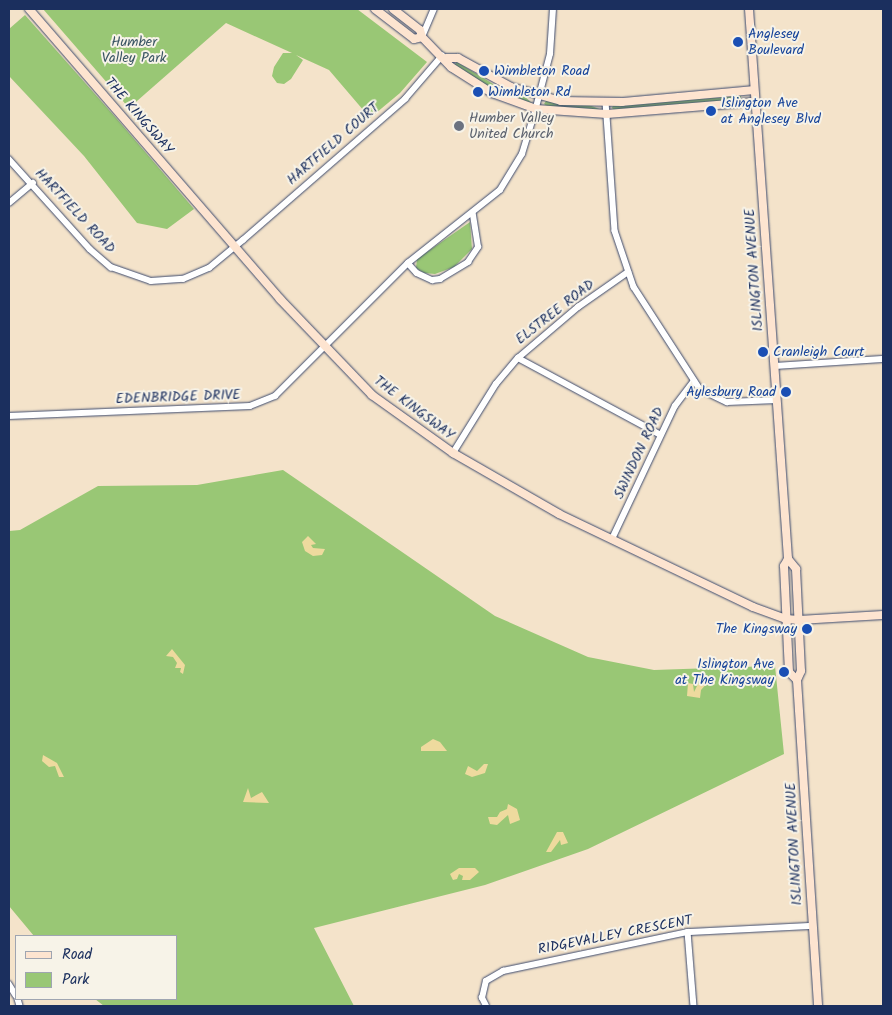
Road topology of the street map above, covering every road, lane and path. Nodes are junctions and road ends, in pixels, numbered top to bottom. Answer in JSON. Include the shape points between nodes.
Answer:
{"nodes":[{"id":1,"x":28,"y":9,"type":"edge"},
{"id":2,"x":375,"y":9,"type":"edge"},
{"id":3,"x":393,"y":9,"type":"edge"},
{"id":4,"x":434,"y":9,"type":"edge"},
{"id":5,"x":553,"y":9,"type":"edge"},
{"id":6,"x":749,"y":9,"type":"edge"},
{"id":7,"x":422,"y":38,"type":"junction"},
{"id":8,"x":444,"y":57,"type":"junction"},
{"id":9,"x":753,"y":90,"type":"junction"},
{"id":10,"x":540,"y":97,"type":"junction"},
{"id":11,"x":606,"y":102,"type":"junction"},
{"id":12,"x":754,"y":102,"type":"junction"},
{"id":13,"x":536,"y":109,"type":"junction"},
{"id":14,"x":607,"y":114,"type":"junction"},
{"id":15,"x":9,"y":159,"type":"edge"},
{"id":16,"x":32,"y":183,"type":"junction"},
{"id":17,"x":9,"y":203,"type":"edge"},
{"id":18,"x":473,"y":214,"type":"junction"},
{"id":19,"x":235,"y":246,"type":"junction"},
{"id":20,"x":408,"y":263,"type":"junction"},
{"id":21,"x":628,"y":272,"type":"junction"},
{"id":22,"x":326,"y":347,"type":"junction"},
{"id":23,"x":518,"y":358,"type":"junction"},
{"id":24,"x":883,"y":359,"type":"edge"},
{"id":25,"x":774,"y":366,"type":"junction"},
{"id":26,"x":694,"y":380,"type":"junction"},
{"id":27,"x":777,"y":400,"type":"junction"},
{"id":28,"x":9,"y":416,"type":"edge"},
{"id":29,"x":661,"y":435,"type":"junction"},
{"id":30,"x":453,"y":453,"type":"junction"},
{"id":31,"x":612,"y":539,"type":"junction"},
{"id":32,"x":788,"y":559,"type":"junction"},
{"id":33,"x":883,"y":616,"type":"edge"},
{"id":34,"x":786,"y":619,"type":"junction"},
{"id":35,"x":799,"y":620,"type":"junction"},
{"id":36,"x":797,"y":680,"type":"junction"},
{"id":37,"x":811,"y":926,"type":"junction"},
{"id":38,"x":688,"y":932,"type":"junction"},
{"id":39,"x":486,"y":1006,"type":"edge"},
{"id":40,"x":694,"y":1006,"type":"edge"},
{"id":41,"x":818,"y":1006,"type":"edge"}],
"edges":[{"from":1,"to":19,"type":"street","name":"THE KINGSWAY"},
{"from":2,"to":7,"type":"street","via":[[414,39]]},
{"from":3,"to":7,"type":"street","via":[[420,30]]},
{"from":4,"to":7,"type":"street"},
{"from":5,"to":10,"type":"street","via":[[550,54]]},
{"from":6,"to":9,"type":"street","name":"ISLINGTON AVENUE"},
{"from":7,"to":8,"type":"street"},
{"from":8,"to":10,"type":"street","via":[[458,58],[498,82]]},
{"from":8,"to":13,"type":"street","via":[[451,68],[492,93]]},
{"from":8,"to":19,"type":"street","name":"HARTFIELD COURT","via":[[405,99]]},
{"from":9,"to":11,"type":"street"},
{"from":9,"to":12,"type":"street","name":"ISLINGTON AVENUE"},
{"from":10,"to":11,"type":"street"},
{"from":10,"to":13,"type":"street"},
{"from":11,"to":14,"type":"street"},
{"from":12,"to":14,"type":"street"},
{"from":12,"to":25,"type":"street","name":"ISLINGTON AVENUE"},
{"from":13,"to":14,"type":"street"},
{"from":13,"to":18,"type":"street","via":[[515,168],[500,190]]},
{"from":14,"to":21,"type":"street","via":[[615,231]]},
{"from":15,"to":16,"type":"street","name":"HARTFIELD ROAD"},
{"from":16,"to":17,"type":"street"},
{"from":16,"to":19,"type":"street","name":"HARTFIELD ROAD","via":[[90,249],[111,267],[134,277],[169,282],[183,279],[209,268]]},
{"from":18,"to":20,"type":"street"},
{"from":18,"to":20,"type":"street","via":[[478,247],[468,262],[440,279],[432,280],[424,278]]},
{"from":19,"to":22,"type":"street","name":"THE KINGSWAY"},
{"from":20,"to":22,"type":"street"},
{"from":21,"to":23,"type":"street","name":"ELSTREE ROAD","via":[[578,307]]},
{"from":21,"to":26,"type":"street","via":[[634,287]]},
{"from":22,"to":28,"type":"street","name":"EDENBRIDGE DRIVE","via":[[275,396],[250,406]]},
{"from":22,"to":30,"type":"street","name":"THE KINGSWAY","via":[[372,395]]},
{"from":23,"to":29,"type":"street"},
{"from":23,"to":30,"type":"street","name":"ELSTREE ROAD","via":[[496,384]]},
{"from":24,"to":25,"type":"street"},
{"from":25,"to":27,"type":"street","name":"ISLINGTON AVENUE"},
{"from":26,"to":27,"type":"street","via":[[712,396],[727,402]]},
{"from":26,"to":29,"type":"street","name":"SWINDON ROAD","via":[[684,391]]},
{"from":27,"to":32,"type":"street","name":"ISLINGTON AVENUE"},
{"from":29,"to":31,"type":"street","name":"SWINDON ROAD"},
{"from":30,"to":31,"type":"street","name":"THE KINGSWAY","via":[[559,514]]},
{"from":31,"to":34,"type":"street","name":"THE KINGSWAY"},
{"from":32,"to":34,"type":"street","name":"ISLINGTON AVENUE","via":[[784,566]]},
{"from":32,"to":35,"type":"street","name":"ISLINGTON AVENUE","via":[[796,569]]},
{"from":33,"to":35,"type":"street","name":"THE KINGSWAY"},
{"from":34,"to":35,"type":"street","name":"THE KINGSWAY"},
{"from":34,"to":36,"type":"street","name":"ISLINGTON AVENUE","via":[[789,672]]},
{"from":35,"to":36,"type":"street","name":"ISLINGTON AVENUE","via":[[801,671]]},
{"from":36,"to":37,"type":"street","name":"ISLINGTON AVENUE"},
{"from":37,"to":38,"type":"street","name":"RIDGEVALLEY CRESCENT"},
{"from":37,"to":41,"type":"street","name":"ISLINGTON AVENUE"},
{"from":38,"to":39,"type":"street","name":"RIDGEVALLEY CRESCENT","via":[[493,974],[483,988]]},
{"from":38,"to":40,"type":"street"}]}
